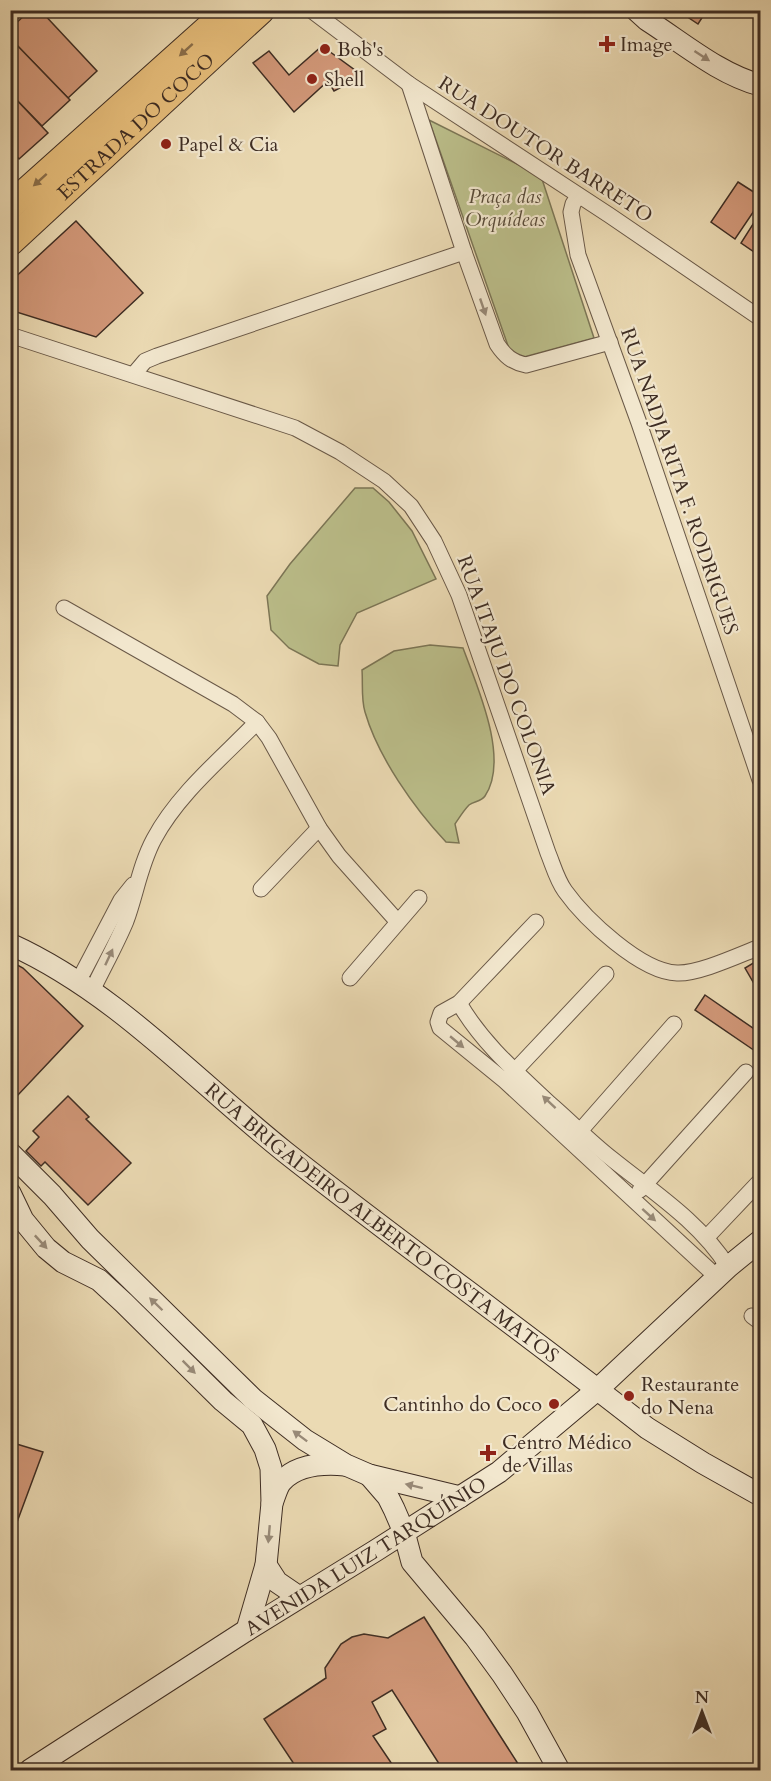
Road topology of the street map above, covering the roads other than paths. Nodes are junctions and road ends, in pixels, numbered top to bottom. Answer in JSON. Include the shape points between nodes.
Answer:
{"nodes":[{"id":1,"x":261,"y":10,"type":"edge"},
{"id":2,"x":311,"y":10,"type":"edge"},
{"id":3,"x":636,"y":10,"type":"edge"},
{"id":4,"x":227,"y":12,"type":"edge"},
{"id":5,"x":409,"y":84,"type":"junction"},
{"id":6,"x":760,"y":85,"type":"edge"},
{"id":7,"x":578,"y":196,"type":"junction"},
{"id":8,"x":10,"y":206,"type":"edge"},
{"id":9,"x":10,"y":242,"type":"edge"},
{"id":10,"x":464,"y":252,"type":"junction"},
{"id":11,"x":760,"y":318,"type":"edge"},
{"id":12,"x":10,"y":335,"type":"edge"},
{"id":13,"x":610,"y":342,"type":"junction"},
{"id":14,"x":134,"y":374,"type":"junction"},
{"id":15,"x":64,"y":608,"type":"dead end"},
{"id":16,"x":257,"y":722,"type":"junction"},
{"id":17,"x":760,"y":780,"type":"edge"},
{"id":18,"x":319,"y":828,"type":"junction"},
{"id":19,"x":261,"y":889,"type":"dead end"},
{"id":20,"x":419,"y":898,"type":"dead end"},
{"id":21,"x":397,"y":921,"type":"junction"},
{"id":22,"x":536,"y":922,"type":"dead end"},
{"id":23,"x":10,"y":944,"type":"edge"},
{"id":24,"x":760,"y":947,"type":"edge"},
{"id":25,"x":606,"y":974,"type":"dead end"},
{"id":26,"x":350,"y":978,"type":"dead end"},
{"id":27,"x":85,"y":987,"type":"junction"},
{"id":28,"x":459,"y":1002,"type":"junction"},
{"id":29,"x":674,"y":1024,"type":"dead end"},
{"id":30,"x":746,"y":1072,"type":"dead end"},
{"id":31,"x":510,"y":1076,"type":"junction"},
{"id":32,"x":580,"y":1131,"type":"junction"},
{"id":33,"x":10,"y":1153,"type":"edge"},
{"id":34,"x":610,"y":1158,"type":"junction"},
{"id":35,"x":601,"y":1171,"type":"junction"},
{"id":36,"x":760,"y":1181,"type":"edge"},
{"id":37,"x":646,"y":1185,"type":"junction"},
{"id":38,"x":10,"y":1193,"type":"edge"},
{"id":39,"x":52,"y":1195,"type":"junction"},
{"id":40,"x":632,"y":1199,"type":"junction"},
{"id":41,"x":23,"y":1221,"type":"junction"},
{"id":42,"x":688,"y":1221,"type":"junction"},
{"id":43,"x":670,"y":1234,"type":"junction"},
{"id":44,"x":707,"y":1237,"type":"junction"},
{"id":45,"x":90,"y":1239,"type":"junction"},
{"id":46,"x":758,"y":1246,"type":"edge"},
{"id":47,"x":63,"y":1262,"type":"junction"},
{"id":48,"x":723,"y":1273,"type":"junction"},
{"id":49,"x":598,"y":1389,"type":"junction"},
{"id":50,"x":346,"y":1465,"type":"junction"},
{"id":51,"x":369,"y":1475,"type":"junction"},
{"id":52,"x":760,"y":1495,"type":"edge"},
{"id":53,"x":460,"y":1497,"type":"junction"},
{"id":54,"x":272,"y":1503,"type":"junction"},
{"id":55,"x":394,"y":1509,"type":"junction"},
{"id":56,"x":404,"y":1532,"type":"junction"},
{"id":57,"x":379,"y":1549,"type":"junction"},
{"id":58,"x":412,"y":1562,"type":"junction"},
{"id":59,"x":266,"y":1565,"type":"junction"},
{"id":60,"x":299,"y":1597,"type":"junction"},
{"id":61,"x":247,"y":1630,"type":"junction"},
{"id":62,"x":30,"y":1770,"type":"edge"},
{"id":63,"x":559,"y":1770,"type":"edge"}],
"edges":[{"from":1,"to":9,"type":"highway","name":"ESTRADA DO COCO"},
{"from":2,"to":5,"type":"street","name":"RUA DOUTOR BARRETO"},
{"from":3,"to":6,"type":"street","one_way":true,"via":[[721,69]]},
{"from":4,"to":8,"type":"highway","name":"ESTRADA DO COCO","one_way":true},
{"from":5,"to":7,"type":"street","name":"RUA DOUTOR BARRETO"},
{"from":5,"to":10,"type":"street"},
{"from":7,"to":11,"type":"street","name":"RUA DOUTOR BARRETO"},
{"from":7,"to":13,"type":"street","name":"RUA NADJA RITA F. RODRIGUES","via":[[571,213],[578,255]]},
{"from":10,"to":13,"type":"street","one_way":true,"via":[[504,356],[526,365]]},
{"from":10,"to":14,"type":"street","via":[[157,356],[145,361]]},
{"from":12,"to":14,"type":"street","name":"RUA ITAJU DO COLONIA"},
{"from":13,"to":17,"type":"street","name":"RUA NADJA RITA F. RODRIGUES"},
{"from":14,"to":24,"type":"street","name":"RUA ITAJU DO COLONIA","via":[[295,428],[384,481],[411,506],[434,541],[459,595],[548,853],[563,889],[585,917],[613,941],[663,971],[695,970]]},
{"from":15,"to":16,"type":"street","via":[[233,704]]},
{"from":16,"to":18,"type":"street"},
{"from":16,"to":27,"type":"street","via":[[173,808],[154,839],[125,922]]},
{"from":18,"to":19,"type":"street"},
{"from":18,"to":21,"type":"street"},
{"from":20,"to":21,"type":"street"},
{"from":21,"to":26,"type":"street"},
{"from":22,"to":28,"type":"street"},
{"from":23,"to":27,"type":"street","name":"RUA BRIGADEIRO ALBERTO COSTA MATOS"},
{"from":25,"to":31,"type":"street"},
{"from":27,"to":49,"type":"street","name":"RUA BRIGADEIRO ALBERTO COSTA MATOS","via":[[147,1034],[286,1152]]},
{"from":28,"to":31,"type":"street"},
{"from":28,"to":31,"type":"street","one_way":true,"via":[[441,1013],[440,1028]]},
{"from":29,"to":32,"type":"street"},
{"from":30,"to":37,"type":"street"},
{"from":32,"to":31,"type":"street","one_way":true},
{"from":31,"to":35,"type":"street"},
{"from":32,"to":34,"type":"street"},
{"from":33,"to":39,"type":"street"},
{"from":34,"to":35,"type":"street"},
{"from":34,"to":37,"type":"street"},
{"from":35,"to":40,"type":"street"},
{"from":36,"to":44,"type":"street"},
{"from":37,"to":40,"type":"street"},
{"from":37,"to":42,"type":"street"},
{"from":38,"to":41,"type":"street"},
{"from":39,"to":41,"type":"street","via":[[33,1203]]},
{"from":39,"to":45,"type":"street"},
{"from":40,"to":43,"type":"street","one_way":true},
{"from":41,"to":47,"type":"street","one_way":true},
{"from":42,"to":43,"type":"street"},
{"from":42,"to":44,"type":"street"},
{"from":43,"to":48,"type":"street"},
{"from":44,"to":48,"type":"street"},
{"from":45,"to":47,"type":"street","via":[[77,1260]]},
{"from":50,"to":45,"type":"street","one_way":true,"via":[[304,1440],[253,1399]]},
{"from":46,"to":48,"type":"street","name":"AVENIDA LUIZ TARQUÍNIO"},
{"from":47,"to":54,"type":"street","one_way":true,"via":[[99,1280],[252,1425],[271,1468]]},
{"from":48,"to":49,"type":"street","name":"AVENIDA LUIZ TARQUÍNIO"},
{"from":49,"to":52,"type":"street","name":"RUA BRIGADEIRO ALBERTO COSTA MATOS","via":[[647,1428]]},
{"from":49,"to":53,"type":"street","name":"AVENIDA LUIZ TARQUÍNIO","via":[[499,1472]]},
{"from":50,"to":51,"type":"street"},
{"from":50,"to":54,"type":"street","via":[[326,1463],[302,1468],[281,1482]]},
{"from":53,"to":51,"type":"street","one_way":true},
{"from":51,"to":55,"type":"street"},
{"from":53,"to":56,"type":"street","name":"AVENIDA LUIZ TARQUÍNIO"},
{"from":54,"to":59,"type":"street","one_way":true},
{"from":55,"to":56,"type":"street"},
{"from":55,"to":57,"type":"street"},
{"from":56,"to":57,"type":"street","name":"AVENIDA LUIZ TARQUÍNIO"},
{"from":56,"to":58,"type":"street"},
{"from":57,"to":58,"type":"street"},
{"from":57,"to":60,"type":"street","name":"AVENIDA LUIZ TARQUÍNIO"},
{"from":58,"to":63,"type":"street","via":[[502,1674]]},
{"from":59,"to":60,"type":"street","via":[[277,1582]]},
{"from":59,"to":61,"type":"street"},
{"from":60,"to":61,"type":"street","name":"AVENIDA LUIZ TARQUÍNIO"},
{"from":61,"to":62,"type":"street","name":"AVENIDA LUIZ TARQUÍNIO"}]}
